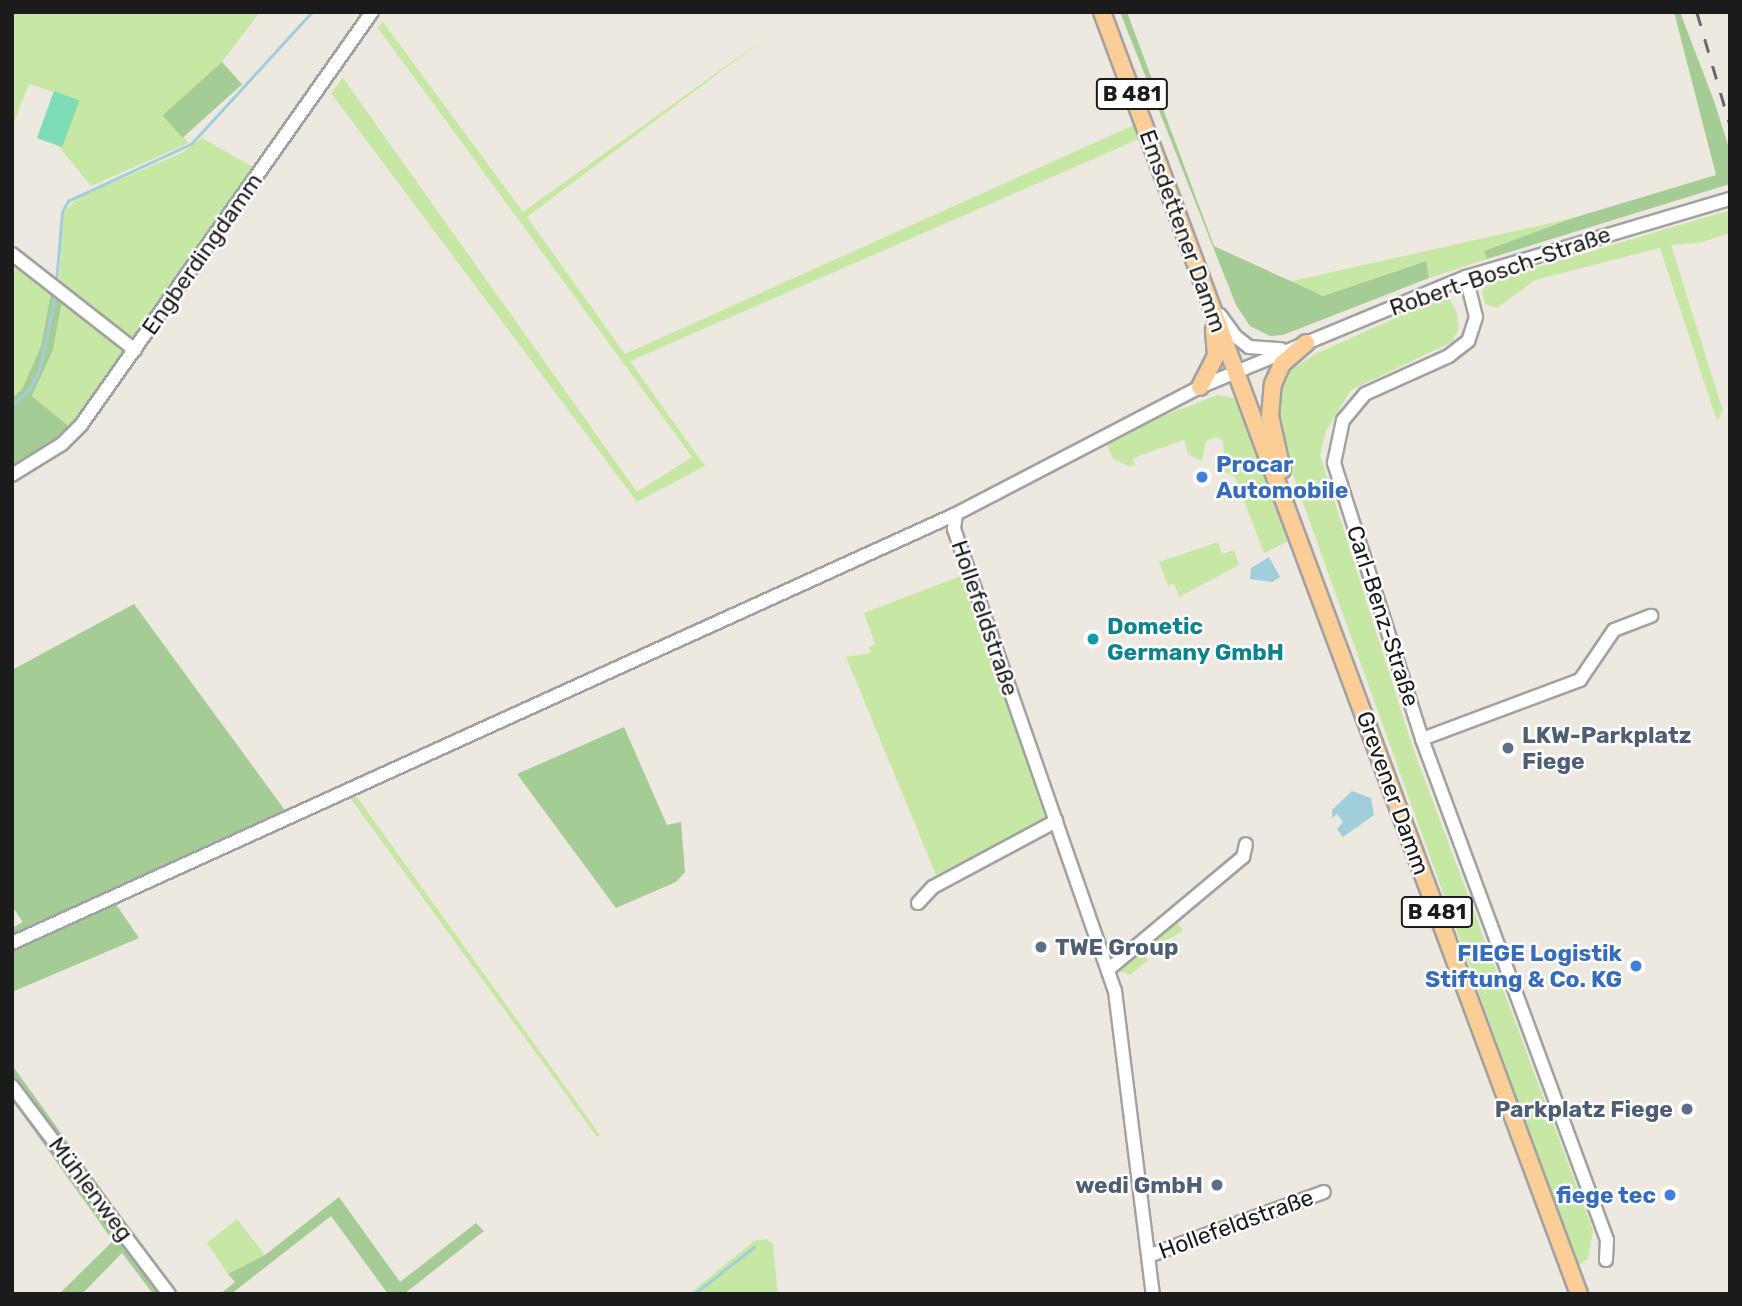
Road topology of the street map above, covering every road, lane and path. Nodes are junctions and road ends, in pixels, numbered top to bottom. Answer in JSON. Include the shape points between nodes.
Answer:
{"nodes":[{"id":1,"x":372,"y":12,"type":"edge"},
{"id":2,"x":1102,"y":12,"type":"edge"},
{"id":3,"x":1725,"y":200,"type":"edge"},
{"id":4,"x":12,"y":254,"type":"edge"},
{"id":5,"x":1466,"y":277,"type":"junction"},
{"id":6,"x":1204,"y":287,"type":"junction"},
{"id":7,"x":1306,"y":343,"type":"junction"},
{"id":8,"x":135,"y":349,"type":"junction"},
{"id":9,"x":1236,"y":372,"type":"junction"},
{"id":10,"x":1200,"y":387,"type":"junction"},
{"id":11,"x":12,"y":475,"type":"edge"},
{"id":12,"x":956,"y":514,"type":"junction"},
{"id":13,"x":1296,"y":531,"type":"junction"},
{"id":14,"x":1651,"y":616,"type":"dead end"},
{"id":15,"x":1422,"y":739,"type":"junction"},
{"id":16,"x":1056,"y":821,"type":"junction"},
{"id":17,"x":1246,"y":844,"type":"dead end"},
{"id":18,"x":918,"y":903,"type":"dead end"},
{"id":19,"x":12,"y":943,"type":"edge"},
{"id":20,"x":1109,"y":969,"type":"junction"},
{"id":21,"x":12,"y":1086,"type":"edge"},
{"id":22,"x":1324,"y":1192,"type":"dead end"},
{"id":23,"x":1148,"y":1256,"type":"junction"},
{"id":24,"x":1606,"y":1260,"type":"dead end"},
{"id":25,"x":169,"y":1294,"type":"edge"},
{"id":26,"x":1153,"y":1294,"type":"edge"},
{"id":27,"x":1579,"y":1294,"type":"edge"}],
"edges":[{"from":1,"to":8,"type":"street","name":"Engberdingdamm"},
{"from":2,"to":6,"type":"main road","name":"Emsdettener Damm","number":"B 481"},
{"from":3,"to":5,"type":"street","name":"Robert-Bosch-Straße"},
{"from":4,"to":8,"type":"street"},
{"from":5,"to":7,"type":"street","name":"Robert-Bosch-Straße"},
{"from":5,"to":15,"type":"street","name":"Carl-Benz-Straße","via":[[1476,317],[1468,341],[1449,356],[1365,394],[1343,420],[1335,448],[1334,463]]},
{"from":6,"to":7,"type":"street","via":[[1229,330],[1249,346],[1269,350]]},
{"from":6,"to":9,"type":"main road","name":"Emsdettener Damm","number":"B 481"},
{"from":6,"to":10,"type":"main road","via":[[1217,346]]},
{"from":7,"to":9,"type":"street","name":"Robert-Bosch-Straße"},
{"from":7,"to":13,"type":"main road","via":[[1282,364],[1269,405]]},
{"from":8,"to":11,"type":"street","name":"Engberdingdamm","via":[[82,425],[62,444]]},
{"from":9,"to":10,"type":"street","name":"Hollefeldstraße"},
{"from":9,"to":13,"type":"main road","name":"Grevener Damm","number":"B 481"},
{"from":10,"to":12,"type":"street","name":"Hollefeldstraße"},
{"from":12,"to":16,"type":"street","name":"Hollefeldstraße","via":[[954,529]]},
{"from":12,"to":19,"type":"street"},
{"from":13,"to":27,"type":"main road","name":"Grevener Damm","number":"B 481"},
{"from":14,"to":15,"type":"street","via":[[1614,630],[1580,680]]},
{"from":15,"to":24,"type":"street","name":"Carl-Benz-Straße","via":[[1607,1240]]},
{"from":16,"to":18,"type":"street","via":[[933,887]]},
{"from":16,"to":20,"type":"street","name":"Hollefeldstraße"},
{"from":17,"to":20,"type":"street","via":[[1243,858]]},
{"from":20,"to":23,"type":"street","name":"Hollefeldstraße"},
{"from":21,"to":25,"type":"street","name":"Mühlenweg"},
{"from":22,"to":23,"type":"street","name":"Hollefeldstraße"},
{"from":23,"to":26,"type":"street","name":"Hollefeldstraße"}]}
